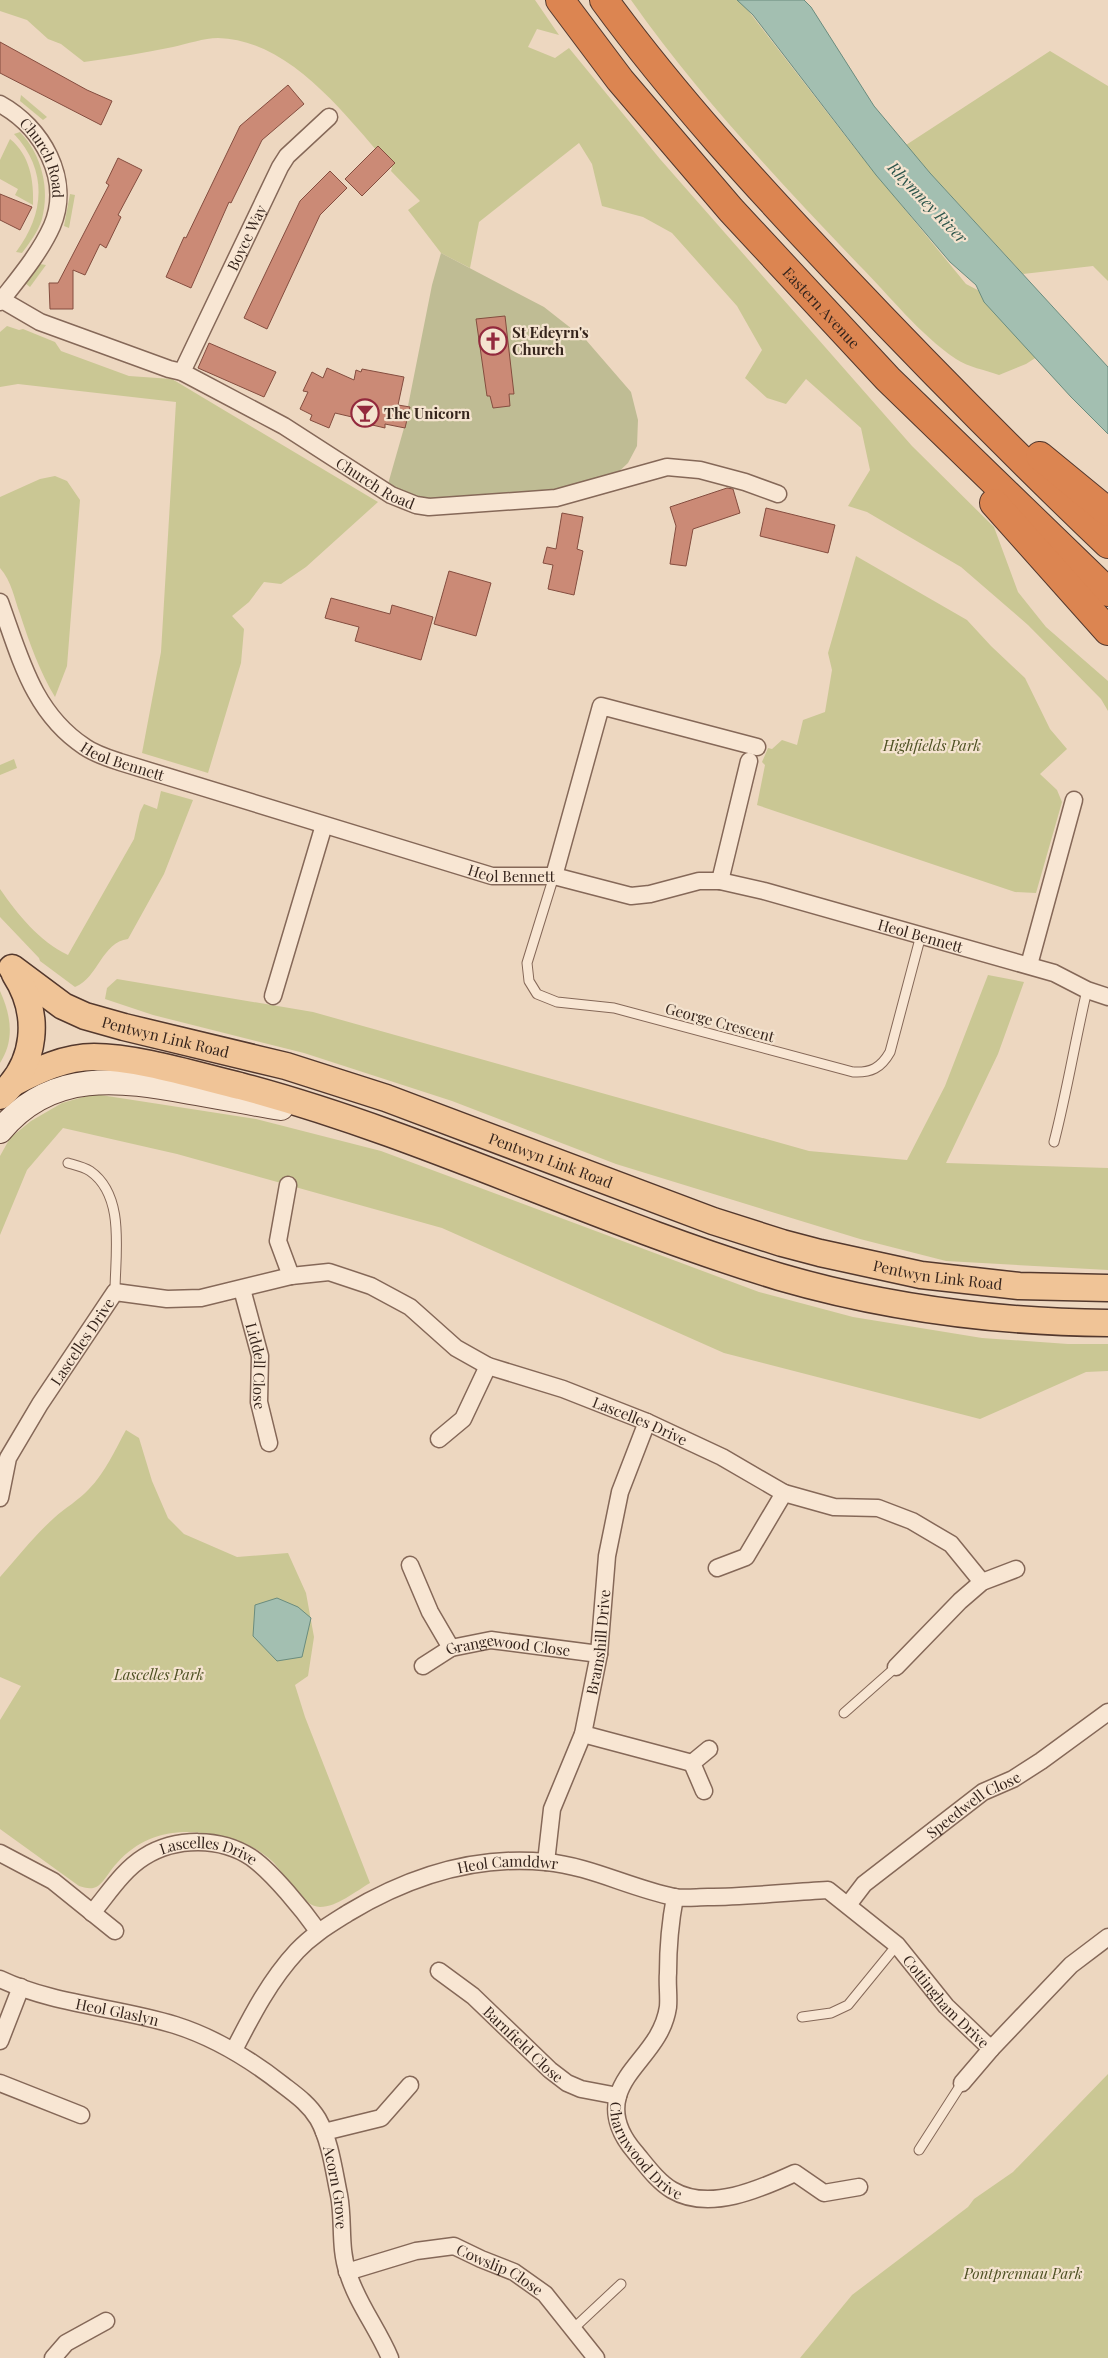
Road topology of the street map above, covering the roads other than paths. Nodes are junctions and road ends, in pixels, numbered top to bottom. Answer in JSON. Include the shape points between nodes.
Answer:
{"nodes":[{"id":1,"x":560,"y":0,"type":"edge"},
{"id":2,"x":604,"y":0,"type":"edge"},
{"id":3,"x":0,"y":104,"type":"edge"},
{"id":4,"x":329,"y":117,"type":"dead end"},
{"id":5,"x":1,"y":301,"type":"edge"},
{"id":6,"x":914,"y":352,"type":"junction"},
{"id":7,"x":182,"y":372,"type":"junction"},
{"id":8,"x":888,"y":379,"type":"junction"},
{"id":9,"x":778,"y":494,"type":"dead end"},
{"id":10,"x":1108,"y":512,"type":"edge"},
{"id":11,"x":1108,"y":544,"type":"edge"},
{"id":12,"x":1108,"y":592,"type":"edge"},
{"id":13,"x":0,"y":602,"type":"edge"},
{"id":14,"x":1108,"y":631,"type":"edge"},
{"id":15,"x":1074,"y":800,"type":"dead end"},
{"id":16,"x":324,"y":825,"type":"junction"},
{"id":17,"x":554,"y":876,"type":"junction"},
{"id":18,"x":720,"y":881,"type":"junction"},
{"id":19,"x":921,"y":935,"type":"junction"},
{"id":20,"x":6,"y":962,"type":"edge"},
{"id":21,"x":1029,"y":965,"type":"junction"},
{"id":22,"x":1087,"y":990,"type":"junction"},
{"id":23,"x":272,"y":996,"type":"dead end"},
{"id":24,"x":1108,"y":997,"type":"edge"},
{"id":25,"x":6,"y":1089,"type":"edge"},
{"id":26,"x":361,"y":1122,"type":"junction"},
{"id":27,"x":0,"y":1131,"type":"edge"},
{"id":28,"x":1054,"y":1142,"type":"dead end"},
{"id":29,"x":68,"y":1163,"type":"dead end"},
{"id":30,"x":288,"y":1185,"type":"dead end"},
{"id":31,"x":290,"y":1276,"type":"junction"},
{"id":32,"x":1108,"y":1288,"type":"edge"},
{"id":33,"x":242,"y":1289,"type":"junction"},
{"id":34,"x":115,"y":1292,"type":"junction"},
{"id":35,"x":1108,"y":1323,"type":"edge"},
{"id":36,"x":488,"y":1366,"type":"junction"},
{"id":37,"x":647,"y":1422,"type":"junction"},
{"id":38,"x":439,"y":1439,"type":"dead end"},
{"id":39,"x":269,"y":1443,"type":"dead end"},
{"id":40,"x":784,"y":1492,"type":"junction"},
{"id":41,"x":0,"y":1498,"type":"edge"},
{"id":42,"x":410,"y":1565,"type":"dead end"},
{"id":43,"x":717,"y":1568,"type":"dead end"},
{"id":44,"x":1016,"y":1569,"type":"dead end"},
{"id":45,"x":982,"y":1582,"type":"junction"},
{"id":46,"x":451,"y":1648,"type":"junction"},
{"id":47,"x":599,"y":1654,"type":"junction"},
{"id":48,"x":422,"y":1666,"type":"dead end"},
{"id":49,"x":896,"y":1667,"type":"joint"},
{"id":50,"x":1108,"y":1712,"type":"edge"},
{"id":51,"x":844,"y":1713,"type":"dead end"},
{"id":52,"x":583,"y":1734,"type":"junction"},
{"id":53,"x":709,"y":1749,"type":"dead end"},
{"id":54,"x":692,"y":1763,"type":"junction"},
{"id":55,"x":704,"y":1792,"type":"dead end"},
{"id":56,"x":0,"y":1853,"type":"edge"},
{"id":57,"x":546,"y":1862,"type":"junction"},
{"id":58,"x":675,"y":1897,"type":"junction"},
{"id":59,"x":848,"y":1905,"type":"junction"},
{"id":60,"x":92,"y":1912,"type":"junction"},
{"id":61,"x":115,"y":1931,"type":"dead end"},
{"id":62,"x":318,"y":1931,"type":"junction"},
{"id":63,"x":1108,"y":1937,"type":"edge"},
{"id":64,"x":897,"y":1945,"type":"junction"},
{"id":65,"x":439,"y":1971,"type":"dead end"},
{"id":66,"x":0,"y":1979,"type":"edge"},
{"id":67,"x":20,"y":1988,"type":"junction"},
{"id":68,"x":802,"y":2017,"type":"dead end"},
{"id":69,"x":0,"y":2040,"type":"edge"},
{"id":70,"x":991,"y":2049,"type":"junction"},
{"id":71,"x":234,"y":2050,"type":"junction"},
{"id":72,"x":0,"y":2083,"type":"edge"},
{"id":73,"x":962,"y":2083,"type":"joint"},
{"id":74,"x":410,"y":2085,"type":"dead end"},
{"id":75,"x":618,"y":2096,"type":"junction"},
{"id":76,"x":80,"y":2115,"type":"dead end"},
{"id":77,"x":324,"y":2132,"type":"junction"},
{"id":78,"x":919,"y":2150,"type":"dead end"},
{"id":79,"x":859,"y":2188,"type":"dead end"},
{"id":80,"x":347,"y":2272,"type":"junction"},
{"id":81,"x":621,"y":2284,"type":"dead end"},
{"id":82,"x":106,"y":2321,"type":"dead end"},
{"id":83,"x":574,"y":2328,"type":"junction"},
{"id":84,"x":53,"y":2358,"type":"edge"},
{"id":85,"x":390,"y":2358,"type":"edge"},
{"id":86,"x":596,"y":2358,"type":"edge"}],
"edges":[{"from":1,"to":8,"type":"highway","name":"Eastern Avenue","via":[[679,151]]},
{"from":2,"to":6,"type":"highway","via":[[718,143]]},
{"from":3,"to":5,"type":"street","name":"Church Road","via":[[24,120],[44,144],[52,160],[57,193],[52,226]]},
{"from":4,"to":7,"type":"street","name":"Boyce Way","via":[[287,156],[280,167]]},
{"from":5,"to":7,"type":"street","name":"Church Road","via":[[40,322]]},
{"from":6,"to":10,"type":"highway"},
{"from":6,"to":11,"type":"highway"},
{"from":7,"to":9,"type":"street","name":"Church Road","via":[[284,426],[391,495],[416,505],[429,507],[556,498],[667,467],[700,470]]},
{"from":8,"to":12,"type":"highway","name":"Eastern Avenue"},
{"from":8,"to":14,"type":"highway"},
{"from":13,"to":16,"type":"street","name":"Heol Bennett","via":[[42,706],[61,729],[86,748],[120,762]]},
{"from":15,"to":21,"type":"street"},
{"from":16,"to":17,"type":"street","name":"Heol Bennett","via":[[492,876]]},
{"from":16,"to":23,"type":"street"},
{"from":17,"to":18,"type":"street","name":"Heol Bennett","via":[[631,896],[699,881]]},
{"from":17,"to":18,"type":"street","via":[[601,706],[753,754]]},
{"from":17,"to":19,"type":"lane","name":"George Crescent","via":[[528,963],[529,981],[537,994],[557,1002],[614,1008],[853,1072],[875,1069],[883,1064],[890,1052]]},
{"from":18,"to":19,"type":"street","name":"Heol Bennett"},
{"from":19,"to":21,"type":"street","name":"Heol Bennett"},
{"from":20,"to":25,"type":"main road","name":"Pentwyn Link Road","via":[[28,998],[33,1033],[23,1068]]},
{"from":20,"to":32,"type":"main road","name":"Pentwyn Link Road","via":[[63,1006],[85,1016],[286,1066],[386,1098],[713,1221],[782,1243],[930,1276],[1019,1286]]},
{"from":21,"to":22,"type":"street","name":"Heol Bennett","via":[[1054,973]]},
{"from":22,"to":24,"type":"street","name":"Heol Bennett"},
{"from":22,"to":28,"type":"lane"},
{"from":25,"to":26,"type":"main road","name":"Pentwyn Link Road","via":[[37,1071],[66,1061],[110,1058],[206,1078]]},
{"from":26,"to":27,"type":"street","via":[[162,1087],[97,1081],[63,1088],[35,1100]]},
{"from":26,"to":35,"type":"main road","name":"Pentwyn Link Road","via":[[664,1238],[834,1291],[988,1318]]},
{"from":29,"to":34,"type":"lane","via":[[88,1170],[100,1179],[109,1195],[115,1216]]},
{"from":30,"to":31,"type":"street","via":[[278,1241]]},
{"from":31,"to":33,"type":"street","name":"Lascelles Drive"},
{"from":31,"to":36,"type":"street","name":"Lascelles Drive","via":[[329,1272],[370,1286],[410,1306],[456,1348]]},
{"from":33,"to":34,"type":"street","name":"Lascelles Drive","via":[[201,1298],[167,1299]]},
{"from":33,"to":39,"type":"street","name":"Liddell Close","via":[[260,1356],[260,1402]]},
{"from":34,"to":41,"type":"street","name":"Lascelles Drive","via":[[8,1458]]},
{"from":36,"to":37,"type":"street","name":"Lascelles Drive","via":[[563,1389]]},
{"from":36,"to":38,"type":"street","via":[[463,1419]]},
{"from":37,"to":40,"type":"street","name":"Lascelles Drive","via":[[722,1457]]},
{"from":37,"to":47,"type":"street","name":"Bramshill Drive","via":[[618,1502],[607,1556]]},
{"from":40,"to":43,"type":"street","via":[[746,1557]]},
{"from":40,"to":45,"type":"street","name":"Lascelles Drive","via":[[834,1507],[878,1508],[912,1521],[951,1544]]},
{"from":42,"to":46,"type":"street","via":[[430,1612]]},
{"from":44,"to":45,"type":"street"},
{"from":45,"to":49,"type":"street"},
{"from":46,"to":47,"type":"street","name":"Grangewood Close","via":[[490,1640]]},
{"from":46,"to":48,"type":"street","name":"Grangewood Close"},
{"from":47,"to":52,"type":"street","name":"Bramshill Drive"},
{"from":49,"to":51,"type":"lane"},
{"from":50,"to":59,"type":"street","name":"Speedwell Close","via":[[1041,1762],[1014,1779],[983,1792],[864,1884]]},
{"from":52,"to":54,"type":"street"},
{"from":52,"to":57,"type":"street","name":"Bramshill Drive","via":[[552,1809]]},
{"from":53,"to":54,"type":"street"},
{"from":54,"to":55,"type":"street"},
{"from":56,"to":60,"type":"street","via":[[41,1873]]},
{"from":57,"to":58,"type":"street","name":"Heol Camddwr"},
{"from":57,"to":62,"type":"street","name":"Heol Camddwr","via":[[499,1862],[444,1870],[376,1896]]},
{"from":58,"to":59,"type":"street","name":"Heol Camddwr","via":[[742,1897],[828,1890]]},
{"from":58,"to":75,"type":"street","name":"Charnwood Drive","via":[[670,1922],[668,2008],[656,2042],[626,2080]]},
{"from":59,"to":64,"type":"street","name":"Cottingham Drive"},
{"from":60,"to":61,"type":"street"},
{"from":60,"to":62,"type":"street","name":"Lascelles Drive","via":[[130,1868],[145,1856],[170,1845],[208,1842],[232,1848],[252,1858]]},
{"from":62,"to":71,"type":"street","name":"Heol Camddwr","via":[[264,1993]]},
{"from":63,"to":70,"type":"street","name":"Cottingham Drive","via":[[1071,1965]]},
{"from":64,"to":68,"type":"lane","via":[[848,2005],[831,2013]]},
{"from":64,"to":70,"type":"street","name":"Cottingham Drive","via":[[946,2006]]},
{"from":65,"to":75,"type":"street","name":"Barnfield Close","via":[[473,1996],[567,2083]]},
{"from":66,"to":67,"type":"street","name":"Heol Glaslyn"},
{"from":67,"to":69,"type":"street"},
{"from":67,"to":71,"type":"street","name":"Heol Glaslyn","via":[[177,2026]]},
{"from":70,"to":73,"type":"street"},
{"from":71,"to":77,"type":"street","name":"Acorn Grove","via":[[302,2099]]},
{"from":72,"to":76,"type":"street"},
{"from":73,"to":78,"type":"lane"},
{"from":74,"to":77,"type":"street","via":[[381,2118]]},
{"from":75,"to":79,"type":"street","name":"Charnwood Drive","via":[[618,2123],[624,2139],[652,2173],[672,2190],[694,2199],[711,2200],[746,2192],[795,2173],[824,2193]]},
{"from":77,"to":80,"type":"street","name":"Acorn Grove","via":[[339,2196]]},
{"from":80,"to":83,"type":"street","name":"Cowslip Close","via":[[416,2251],[454,2246],[514,2272],[545,2294]]},
{"from":80,"to":85,"type":"street","name":"Acorn Grove"},
{"from":81,"to":83,"type":"lane"},
{"from":82,"to":84,"type":"street","via":[[66,2343]]},
{"from":83,"to":86,"type":"street","name":"Cowslip Close"}]}
